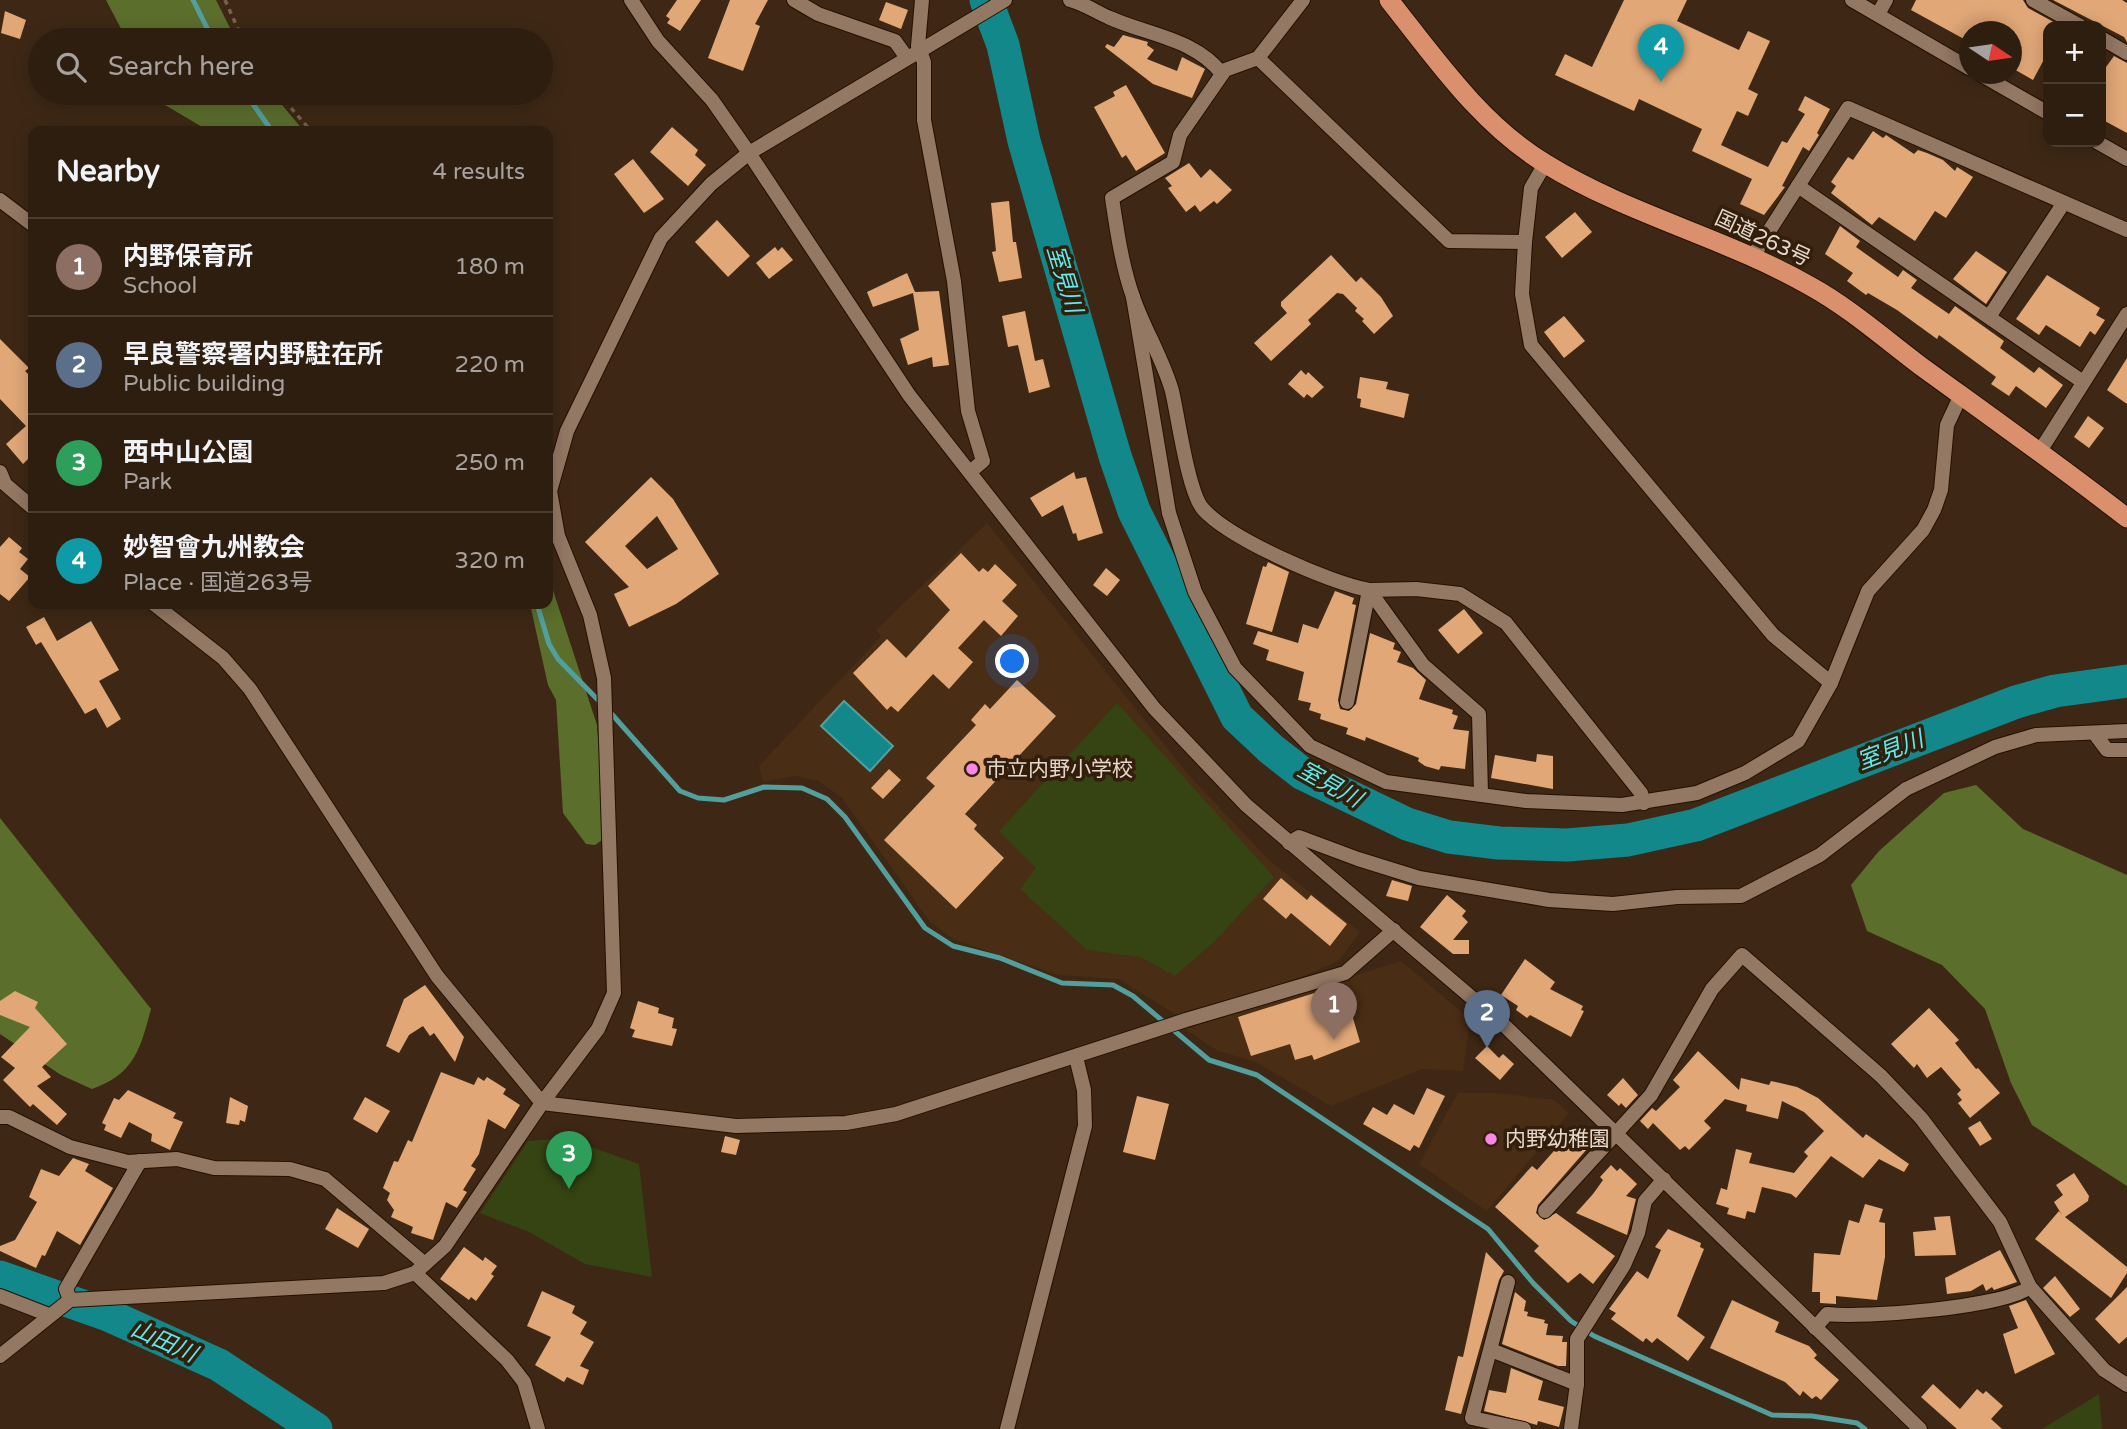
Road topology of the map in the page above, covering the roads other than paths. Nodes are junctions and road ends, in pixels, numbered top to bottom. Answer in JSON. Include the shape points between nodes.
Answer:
{"nodes":[{"id":1,"x":631,"y":0,"type":"edge"},
{"id":2,"x":794,"y":0,"type":"edge"},
{"id":3,"x":922,"y":0,"type":"edge"},
{"id":4,"x":1005,"y":0,"type":"edge"},
{"id":5,"x":1070,"y":0,"type":"edge"},
{"id":6,"x":1303,"y":0,"type":"edge"},
{"id":7,"x":1389,"y":0,"type":"edge"},
{"id":8,"x":1852,"y":0,"type":"edge"},
{"id":9,"x":1886,"y":0,"type":"edge"},
{"id":10,"x":2034,"y":0,"type":"edge"},
{"id":11,"x":1878,"y":15,"type":"junction"},
{"id":12,"x":2071,"y":21,"type":"edge"},
{"id":13,"x":2106,"y":41,"type":"edge"},
{"id":14,"x":2127,"y":53,"type":"edge"},
{"id":15,"x":914,"y":54,"type":"junction"},
{"id":16,"x":1258,"y":58,"type":"junction"},
{"id":17,"x":1959,"y":62,"type":"edge"},
{"id":18,"x":1222,"y":74,"type":"junction"},
{"id":19,"x":1997,"y":84,"type":"edge"},
{"id":20,"x":2043,"y":110,"type":"edge"},
{"id":21,"x":2106,"y":147,"type":"edge"},
{"id":22,"x":749,"y":153,"type":"junction"},
{"id":23,"x":2127,"y":159,"type":"edge"},
{"id":24,"x":1545,"y":164,"type":"junction"},
{"id":25,"x":1798,"y":186,"type":"junction"},
{"id":26,"x":0,"y":200,"type":"edge"},
{"id":27,"x":2063,"y":204,"type":"junction"},
{"id":28,"x":28,"y":221,"type":"edge"},
{"id":29,"x":2127,"y":230,"type":"edge"},
{"id":30,"x":1525,"y":242,"type":"junction"},
{"id":31,"x":1753,"y":256,"type":"junction"},
{"id":32,"x":1133,"y":297,"type":"junction"},
{"id":33,"x":2127,"y":314,"type":"edge"},
{"id":34,"x":1989,"y":317,"type":"junction"},
{"id":35,"x":2122,"y":333,"type":"edge"},
{"id":36,"x":2083,"y":382,"type":"junction"},
{"id":37,"x":1961,"y":395,"type":"junction"},
{"id":38,"x":2040,"y":451,"type":"junction"},
{"id":39,"x":0,"y":472,"type":"edge"},
{"id":40,"x":970,"y":472,"type":"junction"},
{"id":41,"x":553,"y":477,"type":"edge"},
{"id":42,"x":28,"y":504,"type":"edge"},
{"id":43,"x":553,"y":516,"type":"edge"},
{"id":44,"x":2127,"y":517,"type":"edge"},
{"id":45,"x":1369,"y":590,"type":"junction"},
{"id":46,"x":160,"y":609,"type":"edge"},
{"id":47,"x":1831,"y":683,"type":"junction"},
{"id":48,"x":1347,"y":702,"type":"dead end"},
{"id":49,"x":2127,"y":731,"type":"edge"},
{"id":50,"x":2095,"y":734,"type":"junction"},
{"id":51,"x":2127,"y":750,"type":"edge"},
{"id":52,"x":1481,"y":793,"type":"junction"},
{"id":53,"x":1644,"y":803,"type":"junction"},
{"id":54,"x":1289,"y":844,"type":"junction"},
{"id":55,"x":1394,"y":930,"type":"junction"},
{"id":56,"x":1076,"y":1057,"type":"junction"},
{"id":57,"x":542,"y":1103,"type":"junction"},
{"id":58,"x":0,"y":1116,"type":"edge"},
{"id":59,"x":1618,"y":1134,"type":"junction"},
{"id":60,"x":140,"y":1161,"type":"junction"},
{"id":61,"x":1664,"y":1179,"type":"junction"},
{"id":62,"x":1545,"y":1211,"type":"dead end"},
{"id":63,"x":420,"y":1269,"type":"junction"},
{"id":64,"x":1508,"y":1282,"type":"dead end"},
{"id":65,"x":2030,"y":1287,"type":"junction"},
{"id":66,"x":0,"y":1296,"type":"edge"},
{"id":67,"x":70,"y":1300,"type":"junction"},
{"id":68,"x":49,"y":1315,"type":"junction"},
{"id":69,"x":1815,"y":1328,"type":"junction"},
{"id":70,"x":1491,"y":1350,"type":"junction"},
{"id":71,"x":0,"y":1356,"type":"edge"},
{"id":72,"x":1577,"y":1384,"type":"junction"},
{"id":73,"x":2127,"y":1385,"type":"edge"},
{"id":74,"x":538,"y":1429,"type":"edge"},
{"id":75,"x":1007,"y":1429,"type":"edge"},
{"id":76,"x":1524,"y":1429,"type":"edge"},
{"id":77,"x":1571,"y":1429,"type":"edge"},
{"id":78,"x":1920,"y":1429,"type":"edge"}],
"edges":[{"from":1,"to":22,"type":"street","via":[[658,41],[712,100]]},
{"from":2,"to":15,"type":"street","via":[[818,15],[895,41]]},
{"from":3,"to":15,"type":"street"},
{"from":4,"to":15,"type":"street"},
{"from":5,"to":18,"type":"street","via":[[1183,44]]},
{"from":6,"to":16,"type":"street"},
{"from":7,"to":24,"type":"highway","name":"国道263号","via":[[1459,88]]},
{"from":8,"to":11,"type":"street"},
{"from":9,"to":11,"type":"street"},
{"from":10,"to":12,"type":"street"},
{"from":11,"to":17,"type":"street"},
{"from":13,"to":14,"type":"street"},
{"from":15,"to":22,"type":"street"},
{"from":15,"to":40,"type":"street","via":[[924,62],[924,120],[954,281],[968,411],[983,461]]},
{"from":16,"to":18,"type":"street"},
{"from":16,"to":30,"type":"street","via":[[1449,241]]},
{"from":18,"to":32,"type":"street","via":[[1180,135],[1173,162],[1112,198]]},
{"from":19,"to":20,"type":"street"},
{"from":21,"to":23,"type":"street"},
{"from":22,"to":40,"type":"street","via":[[867,336]]},
{"from":22,"to":41,"type":"street","via":[[711,184],[661,238],[559,450]]},
{"from":24,"to":30,"type":"street","via":[[1531,188]]},
{"from":24,"to":31,"type":"highway","name":"国道263号","via":[[1606,195]]},
{"from":25,"to":27,"type":"street","via":[[1848,108]]},
{"from":25,"to":31,"type":"street"},
{"from":25,"to":34,"type":"street"},
{"from":26,"to":28,"type":"street"},
{"from":27,"to":29,"type":"street"},
{"from":27,"to":34,"type":"street"},
{"from":30,"to":47,"type":"street","via":[[1522,294],[1531,345],[1773,635]]},
{"from":31,"to":37,"type":"highway","name":"国道263号","via":[[1813,288]]},
{"from":32,"to":45,"type":"street","via":[[1171,389],[1184,453],[1202,508],[1238,535],[1342,585]]},
{"from":32,"to":52,"type":"street","via":[[1169,513],[1195,592],[1235,668],[1310,746],[1386,782]]},
{"from":33,"to":35,"type":"street"},
{"from":34,"to":36,"type":"street"},
{"from":35,"to":36,"type":"street"},
{"from":36,"to":38,"type":"street"},
{"from":37,"to":38,"type":"highway","name":"国道263号"},
{"from":37,"to":47,"type":"street","via":[[1947,425],[1941,490],[1934,510],[1923,530],[1868,591]]},
{"from":38,"to":44,"type":"highway","name":"国道263号"},
{"from":39,"to":42,"type":"street","via":[[5,484]]},
{"from":40,"to":54,"type":"street","via":[[1154,708]]},
{"from":43,"to":57,"type":"street","via":[[595,630],[604,678],[614,993],[598,1030]]},
{"from":45,"to":48,"type":"street"},
{"from":45,"to":52,"type":"street","via":[[1423,665],[1479,714]]},
{"from":45,"to":53,"type":"street","via":[[1460,594],[1506,624],[1641,793]]},
{"from":46,"to":57,"type":"street","via":[[223,659],[250,689],[437,976]]},
{"from":47,"to":53,"type":"street","via":[[1798,741],[1745,773],[1697,793]]},
{"from":49,"to":50,"type":"street"},
{"from":50,"to":51,"type":"street","via":[[2106,750]]},
{"from":50,"to":54,"type":"street","via":[[2036,735],[1995,747],[1906,789],[1820,855],[1741,896],[1613,904],[1549,900],[1419,878],[1299,837]]},
{"from":52,"to":53,"type":"street","via":[[1526,802]]},
{"from":54,"to":55,"type":"street"},
{"from":55,"to":56,"type":"street","via":[[1345,973]]},
{"from":55,"to":59,"type":"street","via":[[1506,1027]]},
{"from":56,"to":57,"type":"street","via":[[896,1114],[846,1123],[736,1126]]},
{"from":56,"to":75,"type":"street","via":[[1084,1090],[1085,1125]]},
{"from":57,"to":63,"type":"street","via":[[445,1246]]},
{"from":58,"to":60,"type":"street","via":[[70,1147]]},
{"from":59,"to":61,"type":"street"},
{"from":59,"to":62,"type":"street"},
{"from":59,"to":65,"type":"street","via":[[1651,1096],[1712,989],[1742,955],[1881,1076],[1921,1118],[2000,1222]]},
{"from":60,"to":63,"type":"street","via":[[177,1159],[214,1168],[290,1169],[325,1179]]},
{"from":60,"to":67,"type":"street","via":[[66,1289]]},
{"from":61,"to":69,"type":"street"},
{"from":61,"to":72,"type":"street","via":[[1645,1201],[1624,1265],[1577,1339]]},
{"from":63,"to":67,"type":"street","via":[[384,1283]]},
{"from":63,"to":74,"type":"street","via":[[524,1382]]},
{"from":64,"to":70,"type":"street"},
{"from":65,"to":69,"type":"street","via":[[1993,1303],[1853,1317],[1827,1314]]},
{"from":65,"to":73,"type":"street","via":[[2104,1370]]},
{"from":66,"to":68,"type":"street"},
{"from":67,"to":68,"type":"street"},
{"from":68,"to":71,"type":"street"},
{"from":69,"to":78,"type":"street"},
{"from":70,"to":72,"type":"street"},
{"from":70,"to":76,"type":"street","via":[[1472,1418]]},
{"from":72,"to":77,"type":"street"}]}
